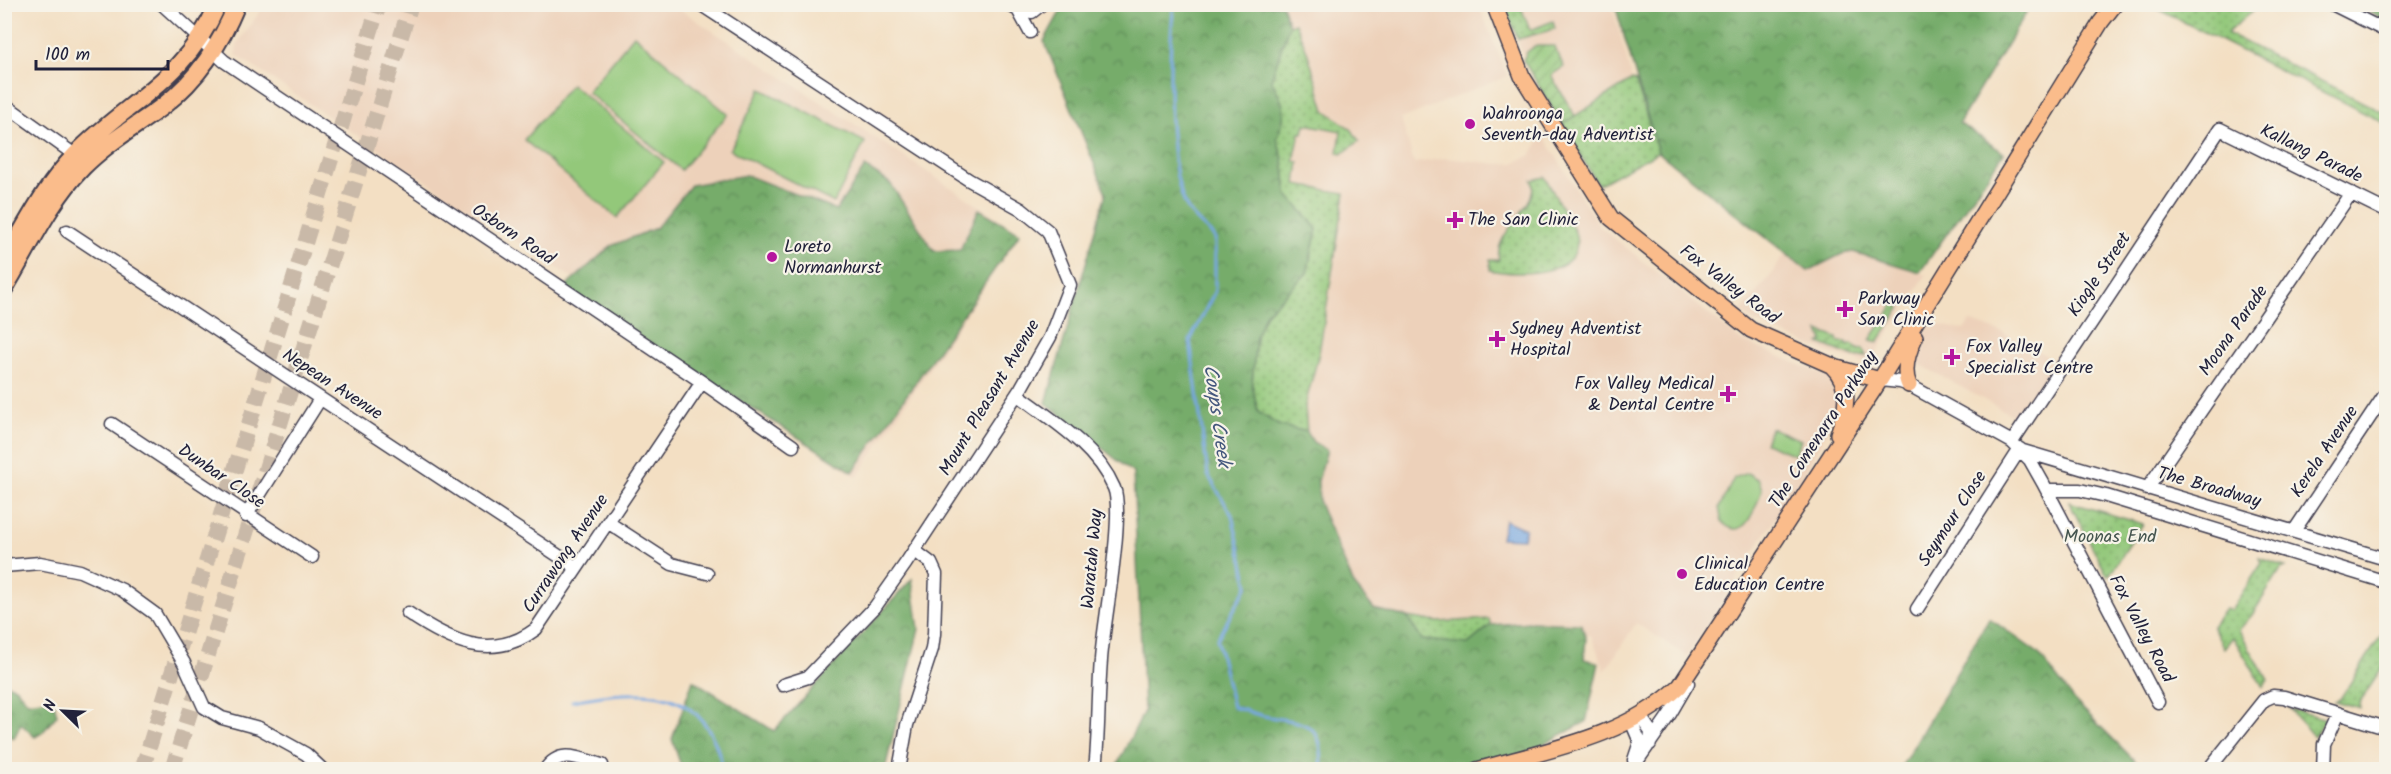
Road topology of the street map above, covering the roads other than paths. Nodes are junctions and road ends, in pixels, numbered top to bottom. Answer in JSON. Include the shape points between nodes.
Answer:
{"nodes":[{"id":1,"x":162,"y":4,"type":"edge"},
{"id":2,"x":218,"y":4,"type":"edge"},
{"id":3,"x":237,"y":4,"type":"edge"},
{"id":4,"x":700,"y":4,"type":"edge"},
{"id":5,"x":1042,"y":4,"type":"edge"},
{"id":6,"x":1494,"y":4,"type":"edge"},
{"id":7,"x":2115,"y":4,"type":"edge"},
{"id":8,"x":2332,"y":4,"type":"edge"},
{"id":9,"x":1013,"y":7,"type":"edge"},
{"id":10,"x":2386,"y":31,"type":"edge"},
{"id":11,"x":1030,"y":32,"type":"dead end"},
{"id":12,"x":199,"y":39,"type":"junction"},
{"id":13,"x":214,"y":52,"type":"junction"},
{"id":14,"x":4,"y":104,"type":"edge"},
{"id":15,"x":2220,"y":129,"type":"joint"},
{"id":16,"x":75,"y":155,"type":"junction"},
{"id":17,"x":2350,"y":193,"type":"junction"},
{"id":18,"x":2386,"y":211,"type":"edge"},
{"id":19,"x":67,"y":231,"type":"dead end"},
{"id":20,"x":4,"y":262,"type":"edge"},
{"id":21,"x":4,"y":290,"type":"edge"},
{"id":22,"x":1933,"y":296,"type":"junction"},
{"id":23,"x":1831,"y":365,"type":"junction"},
{"id":24,"x":1880,"y":380,"type":"junction"},
{"id":25,"x":702,"y":382,"type":"junction"},
{"id":26,"x":1909,"y":385,"type":"junction"},
{"id":27,"x":2386,"y":393,"type":"edge"},
{"id":28,"x":1017,"y":394,"type":"junction"},
{"id":29,"x":320,"y":399,"type":"junction"},
{"id":30,"x":112,"y":424,"type":"dead end"},
{"id":31,"x":792,"y":446,"type":"dead end"},
{"id":32,"x":2018,"y":447,"type":"junction"},
{"id":33,"x":1829,"y":457,"type":"junction"},
{"id":34,"x":2147,"y":489,"type":"junction"},
{"id":35,"x":2047,"y":490,"type":"junction"},
{"id":36,"x":246,"y":516,"type":"junction"},
{"id":37,"x":609,"y":523,"type":"junction"},
{"id":38,"x":2294,"y":531,"type":"junction"},
{"id":39,"x":915,"y":551,"type":"junction"},
{"id":40,"x":312,"y":558,"type":"dead end"},
{"id":41,"x":2386,"y":560,"type":"edge"},
{"id":42,"x":4,"y":566,"type":"edge"},
{"id":43,"x":577,"y":568,"type":"junction"},
{"id":44,"x":707,"y":573,"type":"dead end"},
{"id":45,"x":2386,"y":582,"type":"edge"},
{"id":46,"x":1917,"y":609,"type":"dead end"},
{"id":47,"x":408,"y":613,"type":"dead end"},
{"id":48,"x":1700,"y":657,"type":"junction"},
{"id":49,"x":783,"y":685,"type":"dead end"},
{"id":50,"x":2158,"y":702,"type":"dead end"},
{"id":51,"x":2338,"y":713,"type":"junction"},
{"id":52,"x":1636,"y":719,"type":"junction"},
{"id":53,"x":2386,"y":728,"type":"edge"},
{"id":54,"x":1650,"y":744,"type":"junction"},
{"id":55,"x":602,"y":765,"type":"dead end"},
{"id":56,"x":323,"y":770,"type":"edge"},
{"id":57,"x":545,"y":770,"type":"edge"},
{"id":58,"x":899,"y":770,"type":"edge"},
{"id":59,"x":1095,"y":770,"type":"edge"},
{"id":60,"x":1477,"y":770,"type":"edge"},
{"id":61,"x":1630,"y":770,"type":"edge"},
{"id":62,"x":2208,"y":770,"type":"edge"},
{"id":63,"x":2323,"y":770,"type":"edge"}],
"edges":[{"from":1,"to":12,"type":"street","name":"Osborn Road"},
{"from":2,"to":12,"type":"highway"},
{"from":3,"to":13,"type":"highway"},
{"from":4,"to":28,"type":"street","name":"Mount Pleasant Avenue","via":[[969,180],[1021,209],[1048,231],[1070,285],[1050,337]]},
{"from":5,"to":9,"type":"street","via":[[1032,12]]},
{"from":6,"to":23,"type":"main road","name":"Fox Valley Road","via":[[1522,76],[1611,218],[1751,330]]},
{"from":7,"to":22,"type":"main road","name":"The Comenarra Parkway"},
{"from":8,"to":10,"type":"street"},
{"from":9,"to":11,"type":"street"},
{"from":12,"to":13,"type":"street","name":"Osborn Road"},
{"from":12,"to":16,"type":"highway","via":[[163,82]]},
{"from":13,"to":21,"type":"highway","via":[[178,93],[99,152],[74,177],[50,209]]},
{"from":13,"to":25,"type":"street","name":"Osborn Road"},
{"from":14,"to":16,"type":"street"},
{"from":15,"to":17,"type":"street","name":"Kallang Parade"},
{"from":15,"to":32,"type":"street","name":"Kiogle Street"},
{"from":16,"to":20,"type":"highway","via":[[48,188]]},
{"from":17,"to":18,"type":"street","name":"Kallang Parade"},
{"from":17,"to":34,"type":"street","name":"Moona Parade"},
{"from":19,"to":29,"type":"street","name":"Nepean Avenue"},
{"from":22,"to":24,"type":"main road","name":"The Comenarra Parkway"},
{"from":22,"to":26,"type":"main road","via":[[1908,354],[1905,374]]},
{"from":23,"to":24,"type":"main road","name":"Fox Valley Road"},
{"from":23,"to":33,"type":"main road","via":[[1844,380],[1846,399]]},
{"from":24,"to":26,"type":"street","name":"Fox Valley Road"},
{"from":24,"to":33,"type":"main road","name":"The Comenarra Parkway"},
{"from":25,"to":31,"type":"street","name":"Osborn Road"},
{"from":25,"to":37,"type":"street","name":"Currawong Avenue"},
{"from":26,"to":32,"type":"street","name":"Fox Valley Road"},
{"from":27,"to":38,"type":"street","name":"Kerela Avenue"},
{"from":28,"to":39,"type":"street","name":"Mount Pleasant Avenue"},
{"from":28,"to":59,"type":"street","name":"Waratah Way","via":[[1086,449],[1116,495]]},
{"from":29,"to":36,"type":"street"},
{"from":29,"to":43,"type":"street","name":"Nepean Avenue"},
{"from":30,"to":36,"type":"street","name":"Dunbar Close"},
{"from":32,"to":34,"type":"street","name":"The Broadway"},
{"from":32,"to":35,"type":"street","name":"Fox Valley Road"},
{"from":32,"to":46,"type":"street","name":"Seymour Close"},
{"from":33,"to":48,"type":"main road","name":"The Comenarra Parkway"},
{"from":34,"to":38,"type":"street","name":"The Broadway"},
{"from":35,"to":45,"type":"street","name":"The Broadway","via":[[2080,490],[2106,496]]},
{"from":35,"to":50,"type":"street","name":"Fox Valley Road"},
{"from":36,"to":40,"type":"street","name":"Dunbar Close"},
{"from":37,"to":43,"type":"street","name":"Currawong Avenue"},
{"from":37,"to":44,"type":"street","via":[[672,564]]},
{"from":38,"to":41,"type":"street","name":"The Broadway"},
{"from":39,"to":49,"type":"street","name":"Mount Pleasant Avenue","via":[[875,607],[808,677]]},
{"from":39,"to":58,"type":"street","via":[[931,563],[936,574],[934,634],[906,725]]},
{"from":42,"to":56,"type":"street","via":[[40,563],[80,571],[122,590],[154,614],[184,663],[204,707],[222,718],[259,728],[306,754]]},
{"from":43,"to":47,"type":"street","name":"Currawong Avenue","via":[[536,629],[504,645],[475,645],[451,639]]},
{"from":48,"to":52,"type":"main road","name":"The Comenarra Parkway","via":[[1680,686]]},
{"from":48,"to":54,"type":"street"},
{"from":51,"to":53,"type":"street"},
{"from":51,"to":62,"type":"street","via":[[2273,696],[2264,700]]},
{"from":51,"to":63,"type":"street","via":[[2324,744]]},
{"from":52,"to":54,"type":"street","via":[[1651,732]]},
{"from":52,"to":60,"type":"main road","name":"The Comenarra Parkway"},
{"from":52,"to":61,"type":"street","via":[[1640,742]]},
{"from":54,"to":61,"type":"street"},
{"from":55,"to":57,"type":"street","via":[[563,755]]}]}
